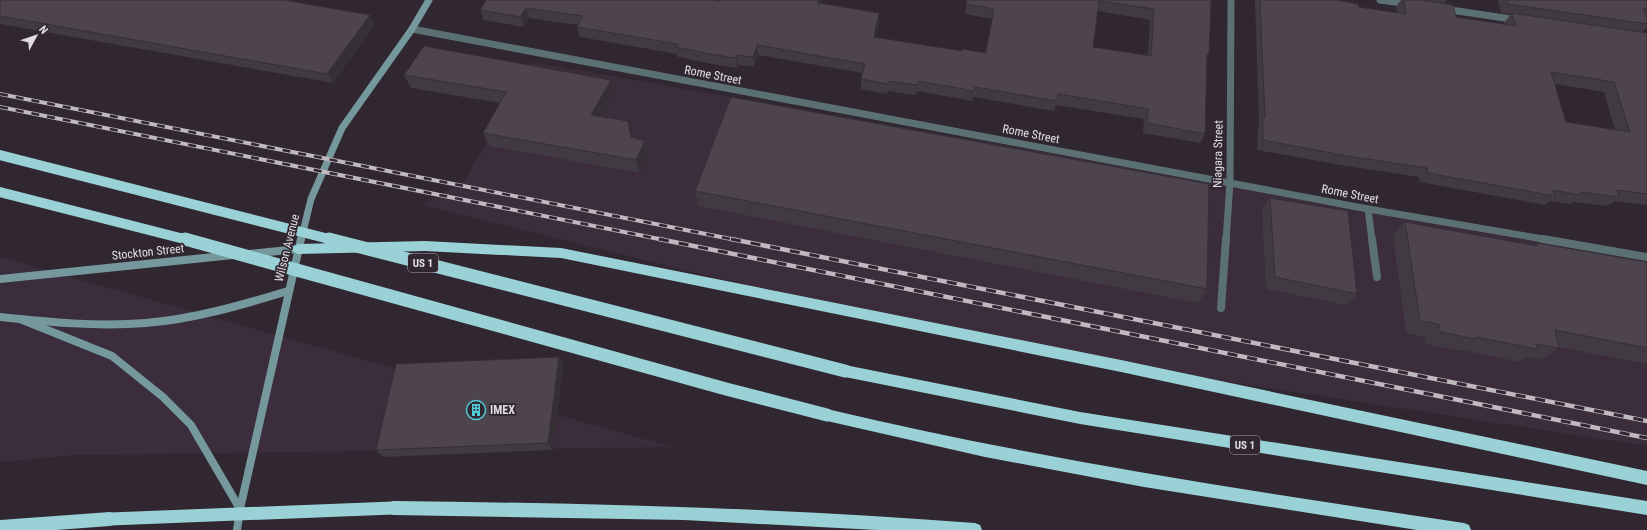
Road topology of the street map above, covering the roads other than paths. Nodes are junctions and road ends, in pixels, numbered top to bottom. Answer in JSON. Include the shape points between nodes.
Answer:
{"nodes":[{"id":1,"x":429,"y":0,"type":"edge"},
{"id":2,"x":1231,"y":0,"type":"edge"},
{"id":3,"x":1380,"y":0,"type":"edge"},
{"id":4,"x":1419,"y":6,"type":"edge"},
{"id":5,"x":1435,"y":8,"type":"edge"},
{"id":6,"x":1529,"y":22,"type":"edge"},
{"id":7,"x":412,"y":30,"type":"junction"},
{"id":8,"x":0,"y":155,"type":"edge"},
{"id":9,"x":1230,"y":183,"type":"junction"},
{"id":10,"x":0,"y":192,"type":"edge"},
{"id":11,"x":1368,"y":209,"type":"junction"},
{"id":12,"x":298,"y":249,"type":"junction"},
{"id":13,"x":1647,"y":257,"type":"edge"},
{"id":14,"x":1377,"y":277,"type":"dead end"},
{"id":15,"x":0,"y":279,"type":"edge"},
{"id":16,"x":288,"y":291,"type":"junction"},
{"id":17,"x":1221,"y":308,"type":"dead end"},
{"id":18,"x":0,"y":317,"type":"edge"},
{"id":19,"x":20,"y":319,"type":"junction"},
{"id":20,"x":1647,"y":478,"type":"edge"},
{"id":21,"x":1647,"y":508,"type":"edge"},
{"id":22,"x":240,"y":509,"type":"junction"},
{"id":23,"x":0,"y":527,"type":"edge"},
{"id":24,"x":237,"y":530,"type":"edge"},
{"id":25,"x":975,"y":530,"type":"edge"},
{"id":26,"x":1464,"y":530,"type":"edge"}],
"edges":[{"from":1,"to":7,"type":"main road","name":"Wilson Avenue"},
{"from":2,"to":9,"type":"street","name":"Niagara Street"},
{"from":3,"to":4,"type":"street"},
{"from":5,"to":6,"type":"street"},
{"from":7,"to":9,"type":"street","name":"Rome Street"},
{"from":7,"to":12,"type":"main road","name":"Wilson Avenue","via":[[342,128],[311,199]]},
{"from":8,"to":21,"type":"highway","number":"US 1","bridge":true,"via":[[845,371],[962,396],[1146,429]]},
{"from":9,"to":11,"type":"street","name":"Rome Street"},
{"from":9,"to":17,"type":"street","name":"Niagara Street"},
{"from":10,"to":26,"type":"highway","bridge":true,"via":[[188,240],[827,415],[940,441],[1105,473]]},
{"from":11,"to":13,"type":"street","name":"Rome Street"},
{"from":11,"to":14,"type":"street"},
{"from":12,"to":15,"type":"main road","name":"Stockton Street"},
{"from":12,"to":16,"type":"main road","name":"Wilson Avenue"},
{"from":12,"to":20,"type":"highway","via":[[424,246],[561,253],[1121,366]]},
{"from":16,"to":19,"type":"main road","via":[[223,310],[146,324],[56,323]]},
{"from":16,"to":22,"type":"main road","name":"Wilson Avenue"},
{"from":18,"to":19,"type":"main road"},
{"from":19,"to":22,"type":"main road","via":[[112,356],[163,397],[191,424]]},
{"from":22,"to":24,"type":"main road","name":"Wilson Avenue"},
{"from":23,"to":25,"type":"highway","bridge":true,"via":[[110,519],[394,508],[608,511],[850,521]]}]}
